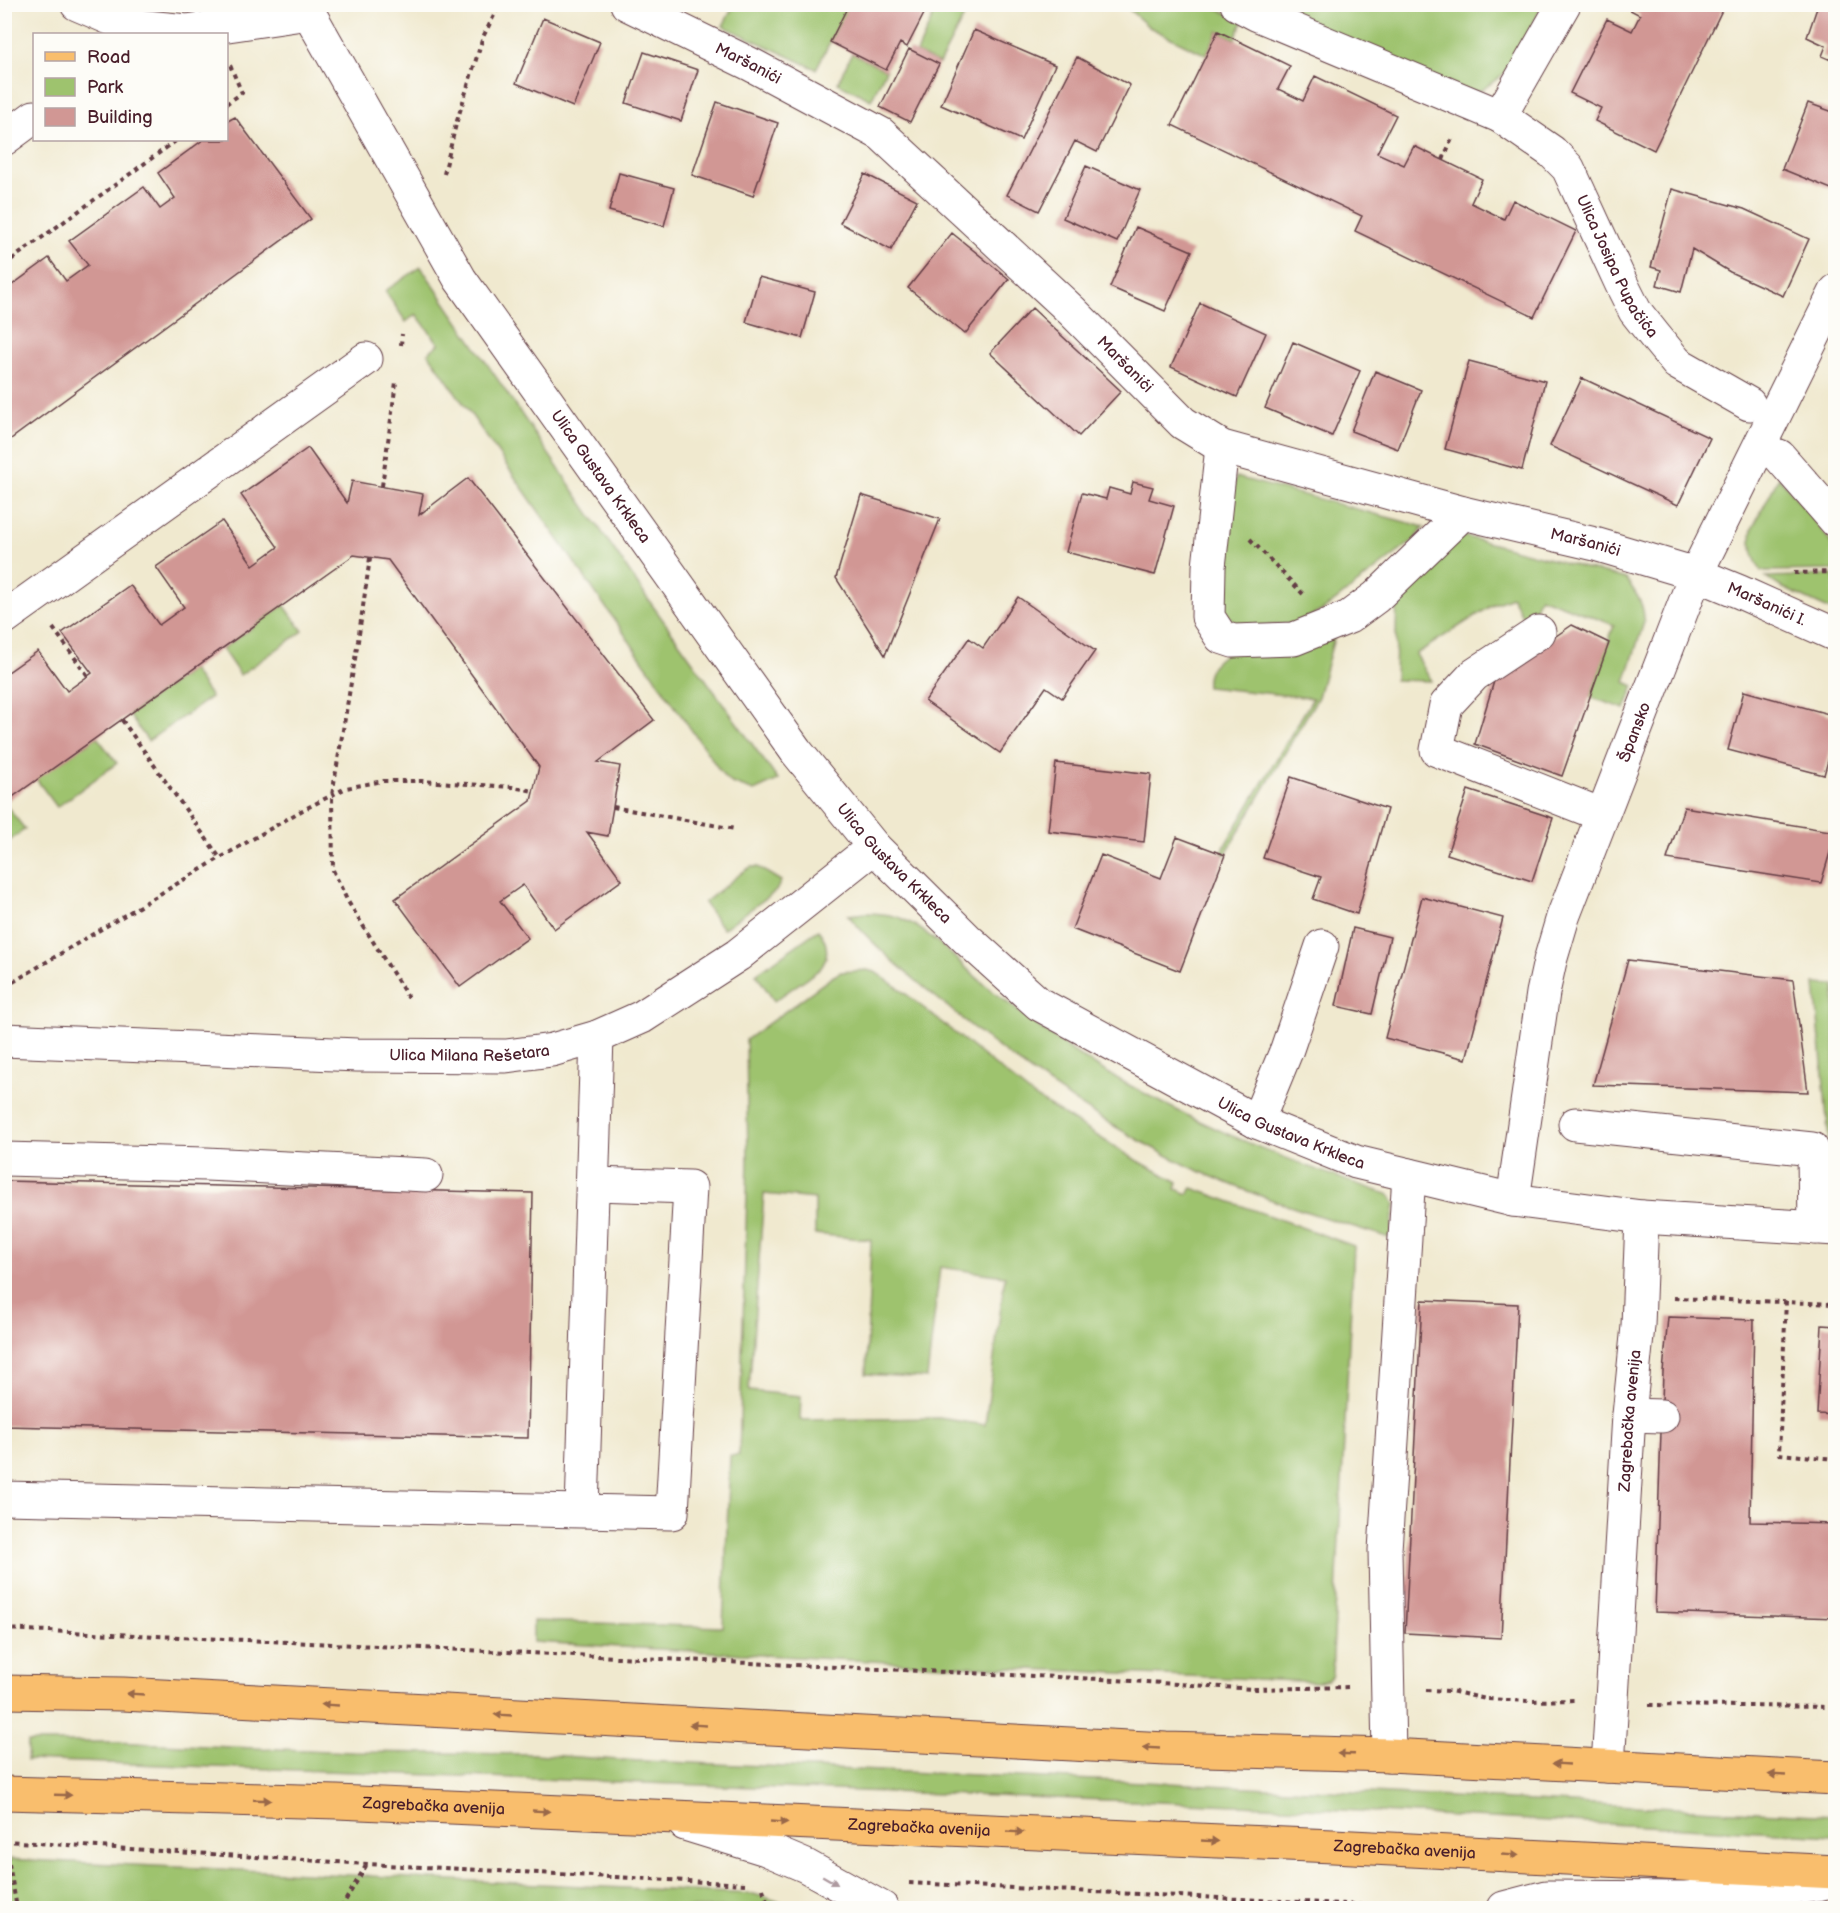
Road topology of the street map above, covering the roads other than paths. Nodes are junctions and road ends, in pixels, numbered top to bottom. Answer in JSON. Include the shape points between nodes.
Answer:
{"nodes":[{"id":1,"x":77,"y":4,"type":"edge"},
{"id":2,"x":627,"y":4,"type":"edge"},
{"id":3,"x":1238,"y":4,"type":"edge"},
{"id":4,"x":1564,"y":4,"type":"edge"},
{"id":5,"x":308,"y":8,"type":"edge"},
{"id":6,"x":123,"y":30,"type":"edge"},
{"id":7,"x":1500,"y":116,"type":"junction"},
{"id":8,"x":33,"y":118,"type":"edge"},
{"id":9,"x":4,"y":139,"type":"edge"},
{"id":10,"x":1836,"y":291,"type":"edge"},
{"id":11,"x":366,"y":359,"type":"dead end"},
{"id":12,"x":1749,"y":404,"type":"dead end"},
{"id":13,"x":1222,"y":447,"type":"junction"},
{"id":14,"x":1779,"y":456,"type":"dead end"},
{"id":15,"x":1463,"y":513,"type":"junction"},
{"id":16,"x":1836,"y":521,"type":"edge"},
{"id":17,"x":1696,"y":574,"type":"junction"},
{"id":18,"x":4,"y":618,"type":"edge"},
{"id":19,"x":1539,"y":632,"type":"dead end"},
{"id":20,"x":1836,"y":635,"type":"edge"},
{"id":21,"x":1602,"y":815,"type":"junction"},
{"id":22,"x":874,"y":848,"type":"junction"},
{"id":23,"x":1322,"y":946,"type":"dead end"},
{"id":24,"x":597,"y":1037,"type":"junction"},
{"id":25,"x":4,"y":1040,"type":"edge"},
{"id":26,"x":1257,"y":1122,"type":"junction"},
{"id":27,"x":1575,"y":1124,"type":"dead end"},
{"id":28,"x":4,"y":1159,"type":"edge"},
{"id":29,"x":426,"y":1175,"type":"dead end"},
{"id":30,"x":1409,"y":1175,"type":"junction"},
{"id":31,"x":594,"y":1184,"type":"junction"},
{"id":32,"x":1513,"y":1200,"type":"junction"},
{"id":33,"x":1642,"y":1217,"type":"junction"},
{"id":34,"x":1826,"y":1228,"type":"edge"},
{"id":35,"x":1629,"y":1415,"type":"junction"},
{"id":36,"x":1662,"y":1416,"type":"dead end"},
{"id":37,"x":4,"y":1497,"type":"edge"},
{"id":38,"x":582,"y":1510,"type":"junction"},
{"id":39,"x":4,"y":1692,"type":"edge"},
{"id":40,"x":1389,"y":1755,"type":"junction"},
{"id":41,"x":1608,"y":1766,"type":"junction"},
{"id":42,"x":1836,"y":1778,"type":"edge"},
{"id":43,"x":4,"y":1793,"type":"edge"},
{"id":44,"x":657,"y":1816,"type":"junction"},
{"id":45,"x":1836,"y":1872,"type":"edge"},
{"id":46,"x":1836,"y":1880,"type":"edge"},
{"id":47,"x":882,"y":1908,"type":"edge"},
{"id":48,"x":1504,"y":1908,"type":"edge"}],
"edges":[{"from":1,"to":6,"type":"street"},
{"from":2,"to":13,"type":"street","name":"Maršanići","via":[[752,64],[881,134],[1072,311],[1183,423]]},
{"from":3,"to":7,"type":"street","name":"Ulica Josipa Pupačića"},
{"from":4,"to":7,"type":"street"},
{"from":5,"to":6,"type":"street","via":[[187,31]]},
{"from":5,"to":22,"type":"street","name":"Ulica Gustava Krkleca","via":[[460,279],[796,751]]},
{"from":7,"to":12,"type":"street","name":"Ulica Josipa Pupačića","via":[[1568,168],[1635,311],[1677,363]]},
{"from":8,"to":9,"type":"street"},
{"from":10,"to":17,"type":"street","name":"Špansko"},
{"from":11,"to":18,"type":"street"},
{"from":13,"to":15,"type":"street","name":"Maršanići"},
{"from":13,"to":15,"type":"street","via":[[1209,567],[1208,617],[1221,637],[1233,641],[1294,639],[1349,617],[1376,597]]},
{"from":14,"to":16,"type":"street"},
{"from":15,"to":17,"type":"street","name":"Maršanići","via":[[1595,544]]},
{"from":17,"to":20,"type":"street","name":"Maršanići I."},
{"from":17,"to":21,"type":"street","name":"Špansko"},
{"from":19,"to":21,"type":"street","via":[[1474,675],[1446,705],[1437,750]]},
{"from":21,"to":32,"type":"street","name":"Špansko","via":[[1563,917],[1542,993]]},
{"from":22,"to":24,"type":"street","name":"Ulica Milana Rešetara","via":[[738,956],[642,1017]]},
{"from":22,"to":26,"type":"street","name":"Ulica Gustava Krkleca","via":[[1039,1004]]},
{"from":23,"to":26,"type":"street"},
{"from":24,"to":25,"type":"street","name":"Ulica Milana Rešetara","via":[[552,1050],[506,1056],[357,1055]]},
{"from":24,"to":31,"type":"street"},
{"from":26,"to":30,"type":"street","name":"Ulica Gustava Krkleca","via":[[1356,1162]]},
{"from":27,"to":34,"type":"street","via":[[1812,1149]]},
{"from":28,"to":29,"type":"street"},
{"from":30,"to":32,"type":"street","name":"Ulica Gustava Krkleca"},
{"from":30,"to":40,"type":"street","via":[[1385,1550]]},
{"from":31,"to":38,"type":"street"},
{"from":31,"to":38,"type":"street","via":[[690,1187],[672,1513]]},
{"from":32,"to":33,"type":"street","name":"Ulica Gustava Krkleca"},
{"from":33,"to":34,"type":"street","name":"Ulica Gustava Krkleca"},
{"from":33,"to":35,"type":"street","name":"Zagrebačka avenija","via":[[1638,1326]]},
{"from":35,"to":36,"type":"street"},
{"from":35,"to":41,"type":"street","name":"Zagrebačka avenija"},
{"from":37,"to":38,"type":"street"},
{"from":40,"to":39,"type":"main road","one_way":true,"via":[[1166,1749],[123,1694]]},
{"from":41,"to":40,"type":"main road","one_way":true},
{"from":42,"to":41,"type":"main road","one_way":true},
{"from":43,"to":44,"type":"main road","name":"Zagrebačka avenija","one_way":true},
{"from":44,"to":45,"type":"main road","name":"Zagrebačka avenija","one_way":true},
{"from":44,"to":47,"type":"street","one_way":true,"via":[[766,1849]]},
{"from":46,"to":48,"type":"street","via":[[1757,1893],[1685,1898],[1546,1897]]}]}
